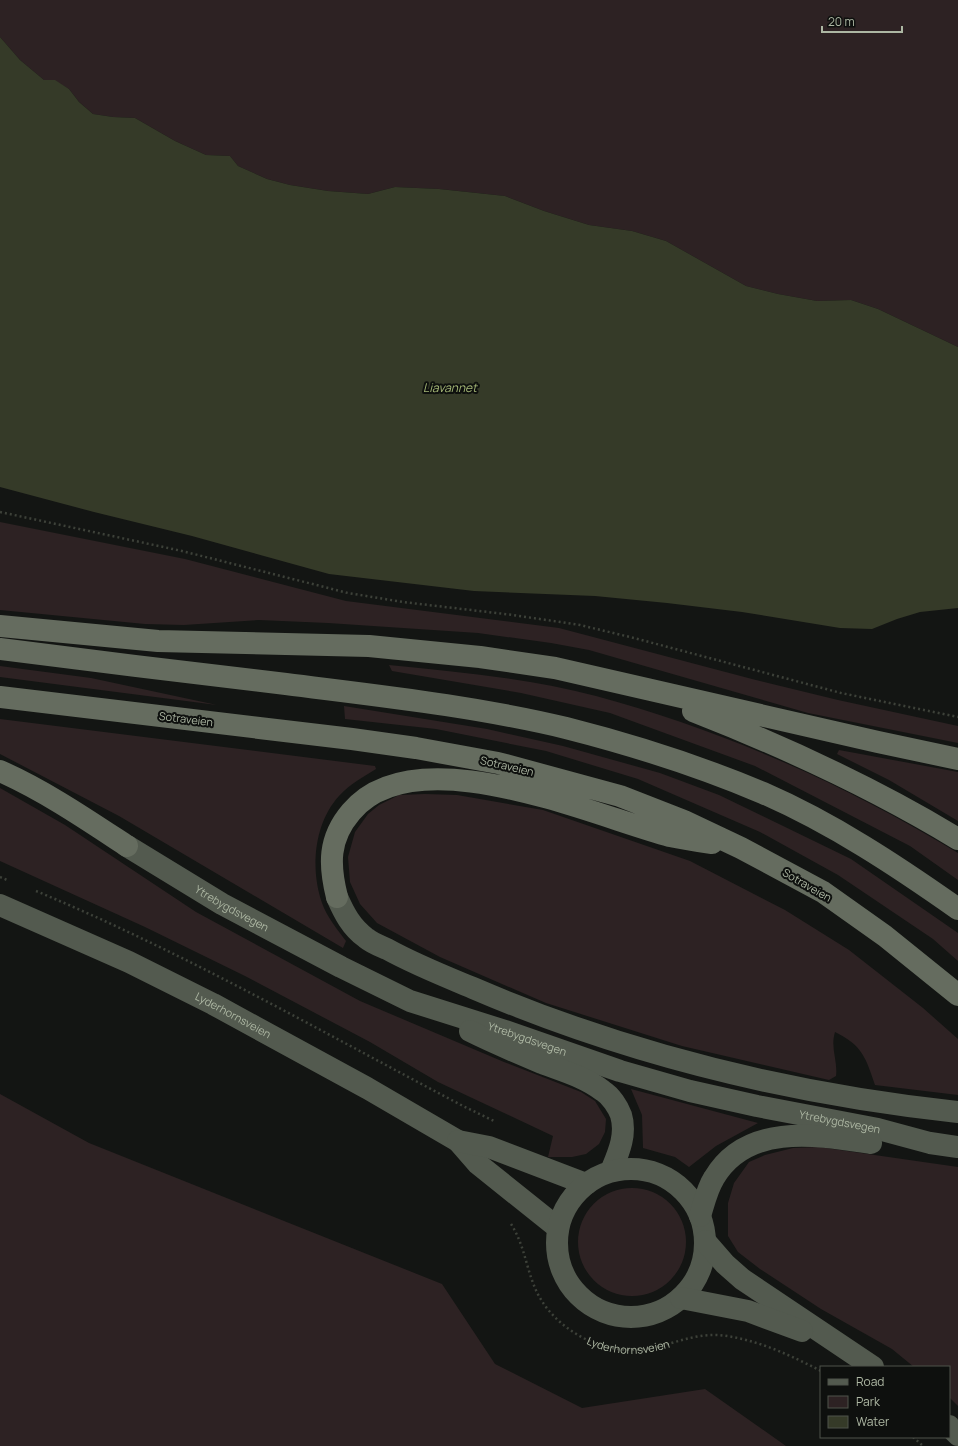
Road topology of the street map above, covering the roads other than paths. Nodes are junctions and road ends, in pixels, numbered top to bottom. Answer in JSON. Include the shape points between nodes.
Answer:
{"nodes":[{"id":1,"x":0,"y":626,"type":"edge"},
{"id":2,"x":0,"y":649,"type":"edge"},
{"id":3,"x":631,"y":686,"type":"junction"},
{"id":4,"x":0,"y":697,"type":"edge"},
{"id":5,"x":958,"y":758,"type":"edge"},
{"id":6,"x":0,"y":771,"type":"edge"},
{"id":7,"x":958,"y":839,"type":"edge"},
{"id":8,"x":127,"y":846,"type":"joint"},
{"id":9,"x":741,"y":848,"type":"junction"},
{"id":10,"x":337,"y":897,"type":"joint"},
{"id":11,"x":0,"y":905,"type":"edge"},
{"id":12,"x":958,"y":909,"type":"edge"},
{"id":13,"x":958,"y":995,"type":"edge"},
{"id":14,"x":410,"y":1001,"type":"junction"},
{"id":15,"x":958,"y":1112,"type":"edge"},
{"id":16,"x":458,"y":1141,"type":"junction"},
{"id":17,"x":930,"y":1143,"type":"junction"},
{"id":18,"x":958,"y":1146,"type":"edge"},
{"id":19,"x":611,"y":1171,"type":"junction"},
{"id":20,"x":586,"y":1184,"type":"junction"},
{"id":21,"x":700,"y":1216,"type":"junction"},
{"id":22,"x":558,"y":1228,"type":"junction"},
{"id":23,"x":705,"y":1241,"type":"junction"},
{"id":24,"x":681,"y":1298,"type":"junction"},
{"id":25,"x":833,"y":1342,"type":"junction"},
{"id":26,"x":872,"y":1366,"type":"edge"},
{"id":27,"x":950,"y":1427,"type":"edge"},
{"id":28,"x":958,"y":1435,"type":"edge"}],
"edges":[{"from":1,"to":3,"type":"highway","via":[[158,641],[369,646],[480,657],[555,668]]},
{"from":2,"to":12,"type":"highway","via":[[426,702],[565,728],[619,742],[701,769],[765,794],[842,834],[905,872]]},
{"from":3,"to":5,"type":"highway"},
{"from":3,"to":7,"type":"highway","via":[[822,766],[877,793]]},
{"from":4,"to":9,"type":"highway","name":"Sotraveien","via":[[352,739],[498,763],[620,796],[684,821]]},
{"from":6,"to":8,"type":"highway","via":[[19,779]]},
{"from":8,"to":14,"type":"main road","name":"Ytrebygdsvegen","via":[[222,904]]},
{"from":9,"to":10,"type":"highway","via":[[671,836],[536,794],[456,780],[427,778],[399,782],[377,790],[358,802],[338,833],[331,853],[331,874]]},
{"from":9,"to":13,"type":"highway","name":"Sotraveien","via":[[823,892],[885,936]]},
{"from":10,"to":15,"type":"main road","via":[[348,920],[366,938],[455,981],[566,1025],[698,1066],[821,1092]]},
{"from":11,"to":16,"type":"main road","name":"Lyderhornsveien","via":[[128,962],[213,1004]]},
{"from":14,"to":17,"type":"main road","name":"Ytrebygdsvegen","via":[[620,1071],[683,1089],[764,1108],[878,1129]]},
{"from":14,"to":19,"type":"main road","via":[[501,1047],[586,1080],[604,1091],[613,1100],[621,1116],[623,1132]]},
{"from":16,"to":20,"type":"main road","name":"Lyderhornsveien","via":[[489,1147]]},
{"from":16,"to":22,"type":"main road","name":"Lyderhornsveien","via":[[478,1164]]},
{"from":17,"to":18,"type":"main road","name":"Ytrebygdsvegen"},
{"from":17,"to":21,"type":"main road","via":[[877,1144],[817,1135],[791,1135],[761,1141],[725,1162],[714,1178]]},
{"from":19,"to":20,"type":"main road"},
{"from":19,"to":21,"type":"main road","via":[[647,1170],[664,1176],[679,1186],[692,1200]]},
{"from":20,"to":22,"type":"main road","via":[[570,1202]]},
{"from":21,"to":23,"type":"main road"},
{"from":22,"to":24,"type":"main road","via":[[557,1247],[566,1276],[580,1296],[595,1307],[612,1314],[630,1317],[648,1315],[665,1309]]},
{"from":23,"to":24,"type":"main road","via":[[704,1257],[699,1272]]},
{"from":23,"to":25,"type":"main road","via":[[742,1279]]},
{"from":24,"to":25,"type":"main road","via":[[748,1311]]},
{"from":25,"to":26,"type":"main road"},
{"from":27,"to":28,"type":"main road"}]}
